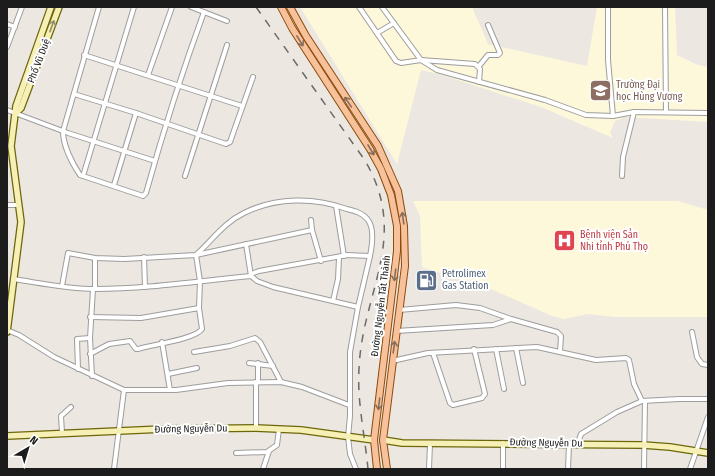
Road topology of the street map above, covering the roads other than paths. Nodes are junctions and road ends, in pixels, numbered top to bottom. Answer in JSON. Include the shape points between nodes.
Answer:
{"nodes":[{"id":1,"x":22,"y":7,"type":"edge"},
{"id":2,"x":51,"y":7,"type":"edge"},
{"id":3,"x":59,"y":7,"type":"edge"},
{"id":4,"x":99,"y":7,"type":"edge"},
{"id":5,"x":134,"y":7,"type":"edge"},
{"id":6,"x":172,"y":7,"type":"edge"},
{"id":7,"x":191,"y":7,"type":"edge"},
{"id":8,"x":290,"y":7,"type":"edge"},
{"id":9,"x":359,"y":7,"type":"edge"},
{"id":10,"x":382,"y":7,"type":"edge"},
{"id":11,"x":608,"y":7,"type":"edge"},
{"id":12,"x":665,"y":7,"type":"edge"},
{"id":13,"x":199,"y":8,"type":"edge"},
{"id":14,"x":282,"y":8,"type":"edge"},
{"id":15,"x":204,"y":12,"type":"junction"},
{"id":16,"x":227,"y":21,"type":"dead end"},
{"id":17,"x":394,"y":23,"type":"junction"},
{"id":18,"x":7,"y":24,"type":"edge"},
{"id":19,"x":488,"y":25,"type":"dead end"},
{"id":20,"x":16,"y":26,"type":"junction"},
{"id":21,"x":377,"y":33,"type":"junction"},
{"id":22,"x":226,"y":45,"type":"dead end"},
{"id":23,"x":7,"y":47,"type":"edge"},
{"id":24,"x":84,"y":56,"type":"junction"},
{"id":25,"x":421,"y":60,"type":"junction"},
{"id":26,"x":116,"y":64,"type":"junction"},
{"id":27,"x":479,"y":66,"type":"junction"},
{"id":28,"x":148,"y":75,"type":"junction"},
{"id":29,"x":253,"y":77,"type":"dead end"},
{"id":30,"x":479,"y":82,"type":"junction"},
{"id":31,"x":178,"y":84,"type":"junction"},
{"id":32,"x":74,"y":94,"type":"junction"},
{"id":33,"x":211,"y":96,"type":"junction"},
{"id":34,"x":104,"y":103,"type":"junction"},
{"id":35,"x":242,"y":106,"type":"junction"},
{"id":36,"x":7,"y":110,"type":"edge"},
{"id":37,"x":634,"y":112,"type":"junction"},
{"id":38,"x":666,"y":112,"type":"junction"},
{"id":39,"x":136,"y":113,"type":"junction"},
{"id":40,"x":708,"y":113,"type":"edge"},
{"id":41,"x":16,"y":114,"type":"junction"},
{"id":42,"x":613,"y":116,"type":"junction"},
{"id":43,"x":168,"y":124,"type":"junction"},
{"id":44,"x":63,"y":131,"type":"junction"},
{"id":45,"x":198,"y":134,"type":"junction"},
{"id":46,"x":93,"y":141,"type":"junction"},
{"id":47,"x":124,"y":150,"type":"junction"},
{"id":48,"x":156,"y":161,"type":"junction"},
{"id":49,"x":83,"y":176,"type":"junction"},
{"id":50,"x":185,"y":176,"type":"dead end"},
{"id":51,"x":622,"y":176,"type":"dead end"},
{"id":52,"x":114,"y":185,"type":"junction"},
{"id":53,"x":7,"y":205,"type":"edge"},
{"id":54,"x":19,"y":205,"type":"junction"},
{"id":55,"x":336,"y":206,"type":"junction"},
{"id":56,"x":311,"y":220,"type":"dead end"},
{"id":57,"x":312,"y":230,"type":"junction"},
{"id":58,"x":246,"y":244,"type":"junction"},
{"id":59,"x":196,"y":255,"type":"junction"},
{"id":60,"x":344,"y":256,"type":"junction"},
{"id":61,"x":370,"y":256,"type":"junction"},
{"id":62,"x":144,"y":257,"type":"junction"},
{"id":63,"x":95,"y":258,"type":"junction"},
{"id":64,"x":339,"y":258,"type":"junction"},
{"id":65,"x":321,"y":261,"type":"junction"},
{"id":66,"x":251,"y":275,"type":"junction"},
{"id":67,"x":200,"y":281,"type":"junction"},
{"id":68,"x":11,"y":282,"type":"edge"},
{"id":69,"x":62,"y":286,"type":"junction"},
{"id":70,"x":145,"y":287,"type":"junction"},
{"id":71,"x":94,"y":289,"type":"junction"},
{"id":72,"x":333,"y":300,"type":"junction"},
{"id":73,"x":9,"y":302,"type":"edge"},
{"id":74,"x":199,"y":308,"type":"junction"},
{"id":75,"x":358,"y":308,"type":"junction"},
{"id":76,"x":399,"y":310,"type":"junction"},
{"id":77,"x":90,"y":316,"type":"junction"},
{"id":78,"x":511,"y":319,"type":"junction"},
{"id":79,"x":7,"y":331,"type":"edge"},
{"id":80,"x":396,"y":331,"type":"junction"},
{"id":81,"x":692,"y":332,"type":"dead end"},
{"id":82,"x":90,"y":338,"type":"junction"},
{"id":83,"x":162,"y":342,"type":"junction"},
{"id":84,"x":516,"y":348,"type":"junction"},
{"id":85,"x":474,"y":349,"type":"junction"},
{"id":86,"x":496,"y":349,"type":"junction"},
{"id":87,"x":194,"y":352,"type":"dead end"},
{"id":88,"x":560,"y":352,"type":"junction"},
{"id":89,"x":433,"y":353,"type":"junction"},
{"id":90,"x":90,"y":354,"type":"junction"},
{"id":91,"x":384,"y":360,"type":"junction"},
{"id":92,"x":392,"y":361,"type":"junction"},
{"id":93,"x":249,"y":363,"type":"dead end"},
{"id":94,"x":258,"y":363,"type":"junction"},
{"id":95,"x":708,"y":365,"type":"edge"},
{"id":96,"x":273,"y":366,"type":"junction"},
{"id":97,"x":196,"y":368,"type":"dead end"},
{"id":98,"x":78,"y":369,"type":"junction"},
{"id":99,"x":168,"y":374,"type":"junction"},
{"id":100,"x":92,"y":376,"type":"junction"},
{"id":101,"x":257,"y":382,"type":"junction"},
{"id":102,"x":281,"y":382,"type":"junction"},
{"id":103,"x":523,"y":383,"type":"dead end"},
{"id":104,"x":504,"y":389,"type":"dead end"},
{"id":105,"x":124,"y":390,"type":"junction"},
{"id":106,"x":170,"y":390,"type":"junction"},
{"id":107,"x":708,"y":400,"type":"edge"},
{"id":108,"x":644,"y":401,"type":"junction"},
{"id":109,"x":349,"y":405,"type":"junction"},
{"id":110,"x":71,"y":407,"type":"dead end"},
{"id":111,"x":708,"y":417,"type":"edge"},
{"id":112,"x":256,"y":428,"type":"junction"},
{"id":113,"x":279,"y":429,"type":"junction"},
{"id":114,"x":119,"y":431,"type":"junction"},
{"id":115,"x":62,"y":433,"type":"junction"},
{"id":116,"x":7,"y":436,"type":"edge"},
{"id":117,"x":348,"y":437,"type":"junction"},
{"id":118,"x":374,"y":440,"type":"junction"},
{"id":119,"x":383,"y":440,"type":"junction"},
{"id":120,"x":430,"y":443,"type":"junction"},
{"id":121,"x":503,"y":443,"type":"junction"},
{"id":122,"x":578,"y":443,"type":"junction"},
{"id":123,"x":569,"y":444,"type":"junction"},
{"id":124,"x":643,"y":445,"type":"junction"},
{"id":125,"x":269,"y":451,"type":"junction"},
{"id":126,"x":697,"y":451,"type":"junction"},
{"id":127,"x":236,"y":453,"type":"dead end"},
{"id":128,"x":708,"y":453,"type":"edge"},
{"id":129,"x":114,"y":469,"type":"edge"},
{"id":130,"x":263,"y":469,"type":"edge"},
{"id":131,"x":356,"y":469,"type":"edge"},
{"id":132,"x":377,"y":469,"type":"edge"},
{"id":133,"x":387,"y":469,"type":"edge"},
{"id":134,"x":429,"y":469,"type":"edge"},
{"id":135,"x":503,"y":469,"type":"edge"},
{"id":136,"x":568,"y":469,"type":"edge"},
{"id":137,"x":644,"y":469,"type":"edge"},
{"id":138,"x":690,"y":469,"type":"edge"}],
"edges":[{"from":1,"to":20,"type":"street"},
{"from":2,"to":41,"type":"street","name":"Phố Vũ Duệ","via":[[16,106]]},
{"from":41,"to":3,"type":"street","name":"Phố Vũ Duệ","one_way":true,"via":[[21,108]]},
{"from":4,"to":24,"type":"street"},
{"from":5,"to":26,"type":"street"},
{"from":6,"to":28,"type":"street"},
{"from":7,"to":13,"type":"street"},
{"from":8,"to":14,"type":"main road"},
{"from":76,"to":8,"type":"main road","name":"Đường Nguyễn Tất Thành","one_way":true,"via":[[405,252],[398,191],[378,146],[302,30]]},
{"from":9,"to":21,"type":"street"},
{"from":10,"to":17,"type":"street"},
{"from":11,"to":42,"type":"street","via":[[608,60]]},
{"from":12,"to":38,"type":"street"},
{"from":13,"to":15,"type":"street"},
{"from":14,"to":91,"type":"main road","name":"Đường Nguyễn Tất Thành","one_way":true,"via":[[295,34],[370,149],[391,195],[397,251]]},
{"from":15,"to":16,"type":"street"},
{"from":15,"to":31,"type":"street"},
{"from":17,"to":21,"type":"street"},
{"from":17,"to":25,"type":"street"},
{"from":18,"to":20,"type":"street"},
{"from":19,"to":27,"type":"street","via":[[500,53],[488,55]]},
{"from":20,"to":23,"type":"street"},
{"from":21,"to":25,"type":"street","via":[[396,61]]},
{"from":22,"to":33,"type":"street"},
{"from":24,"to":26,"type":"street"},
{"from":24,"to":32,"type":"street"},
{"from":25,"to":27,"type":"street"},
{"from":25,"to":30,"type":"street","via":[[437,70]]},
{"from":26,"to":28,"type":"street"},
{"from":26,"to":34,"type":"street"},
{"from":27,"to":30,"type":"street"},
{"from":28,"to":31,"type":"street"},
{"from":29,"to":35,"type":"street"},
{"from":30,"to":42,"type":"street","via":[[545,100],[586,115]]},
{"from":31,"to":33,"type":"street"},
{"from":31,"to":43,"type":"street"},
{"from":32,"to":34,"type":"street"},
{"from":32,"to":44,"type":"street"},
{"from":33,"to":35,"type":"street"},
{"from":33,"to":45,"type":"street"},
{"from":34,"to":39,"type":"street"},
{"from":34,"to":46,"type":"street"},
{"from":35,"to":45,"type":"street","via":[[229,143]]},
{"from":36,"to":41,"type":"street"},
{"from":37,"to":38,"type":"street"},
{"from":37,"to":42,"type":"street"},
{"from":37,"to":51,"type":"street","via":[[623,157]]},
{"from":38,"to":40,"type":"street"},
{"from":39,"to":43,"type":"street"},
{"from":39,"to":47,"type":"street"},
{"from":41,"to":44,"type":"street"},
{"from":41,"to":54,"type":"street","name":"Phố Vũ Duệ","via":[[12,146]]},
{"from":43,"to":45,"type":"street"},
{"from":43,"to":48,"type":"street"},
{"from":44,"to":46,"type":"street"},
{"from":44,"to":49,"type":"street","via":[[67,151],[78,172]]},
{"from":45,"to":50,"type":"street"},
{"from":46,"to":47,"type":"street"},
{"from":46,"to":49,"type":"street"},
{"from":47,"to":48,"type":"street"},
{"from":47,"to":52,"type":"street"},
{"from":48,"to":52,"type":"street","via":[[145,195]]},
{"from":49,"to":52,"type":"street"},
{"from":53,"to":54,"type":"street"},
{"from":54,"to":68,"type":"street","name":"Phố Vũ Duệ","via":[[21,222]]},
{"from":55,"to":59,"type":"street","via":[[301,200],[254,208],[226,225]]},
{"from":55,"to":60,"type":"street"},
{"from":55,"to":61,"type":"street","via":[[361,214],[369,221],[373,243]]},
{"from":56,"to":57,"type":"street"},
{"from":57,"to":58,"type":"street"},
{"from":57,"to":65,"type":"street"},
{"from":58,"to":59,"type":"street"},
{"from":58,"to":66,"type":"street"},
{"from":59,"to":62,"type":"street"},
{"from":59,"to":67,"type":"street"},
{"from":60,"to":61,"type":"street"},
{"from":60,"to":64,"type":"street"},
{"from":61,"to":75,"type":"street"},
{"from":62,"to":63,"type":"street"},
{"from":62,"to":70,"type":"street"},
{"from":63,"to":69,"type":"street","via":[[68,253]]},
{"from":63,"to":71,"type":"street"},
{"from":64,"to":65,"type":"street"},
{"from":64,"to":72,"type":"street"},
{"from":65,"to":66,"type":"street","via":[[259,271]]},
{"from":66,"to":67,"type":"street"},
{"from":66,"to":72,"type":"street","via":[[257,281],[302,296]]},
{"from":67,"to":70,"type":"street"},
{"from":67,"to":74,"type":"street"},
{"from":68,"to":69,"type":"street"},
{"from":68,"to":73,"type":"street","name":"Phố Vũ Duệ"},
{"from":69,"to":71,"type":"street"},
{"from":70,"to":71,"type":"street"},
{"from":71,"to":77,"type":"street"},
{"from":72,"to":75,"type":"street"},
{"from":73,"to":79,"type":"street","name":"Phố Vũ Duệ"},
{"from":74,"to":77,"type":"street","via":[[142,318]]},
{"from":74,"to":83,"type":"street","via":[[200,331],[181,339]]},
{"from":75,"to":109,"type":"street","via":[[350,352]]},
{"from":76,"to":78,"type":"street","via":[[462,306],[480,308]]},
{"from":76,"to":80,"type":"main road","name":"Đường Nguyễn Tất Thành"},
{"from":77,"to":82,"type":"street"},
{"from":78,"to":80,"type":"street","via":[[493,325]]},
{"from":78,"to":88,"type":"street","via":[[560,334]]},
{"from":79,"to":98,"type":"street"},
{"from":92,"to":80,"type":"main road","name":"Đường Nguyễn Tất Thành","one_way":true},
{"from":81,"to":95,"type":"street","via":[[697,357],[702,364]]},
{"from":82,"to":90,"type":"street"},
{"from":82,"to":98,"type":"street","via":[[77,339]]},
{"from":83,"to":90,"type":"street","via":[[136,349],[132,342],[123,341]]},
{"from":83,"to":99,"type":"street"},
{"from":84,"to":86,"type":"street"},
{"from":84,"to":88,"type":"street","via":[[537,347]]},
{"from":84,"to":103,"type":"street"},
{"from":85,"to":86,"type":"street"},
{"from":85,"to":89,"type":"street"},
{"from":85,"to":89,"type":"street","via":[[485,394],[482,398],[453,405]]},
{"from":86,"to":104,"type":"street"},
{"from":87,"to":96,"type":"street","via":[[230,346],[253,337],[260,342]]},
{"from":88,"to":108,"type":"street","via":[[596,360],[628,358],[634,384]]},
{"from":89,"to":92,"type":"street"},
{"from":90,"to":100,"type":"street"},
{"from":91,"to":92,"type":"main road"},
{"from":91,"to":118,"type":"main road","name":"Đường Nguyễn Tất Thành","one_way":true},
{"from":92,"to":119,"type":"main road","name":"Đường Nguyễn Tất Thành"},
{"from":93,"to":94,"type":"street"},
{"from":94,"to":96,"type":"street"},
{"from":94,"to":101,"type":"street"},
{"from":96,"to":102,"type":"street"},
{"from":97,"to":99,"type":"street"},
{"from":98,"to":100,"type":"street"},
{"from":99,"to":106,"type":"street"},
{"from":100,"to":105,"type":"street"},
{"from":101,"to":102,"type":"street"},
{"from":101,"to":106,"type":"street"},
{"from":101,"to":112,"type":"street"},
{"from":102,"to":109,"type":"street"},
{"from":105,"to":106,"type":"street"},
{"from":105,"to":114,"type":"street"},
{"from":107,"to":108,"type":"street"},
{"from":108,"to":122,"type":"street","via":[[617,412],[581,434]]},
{"from":108,"to":124,"type":"street"},
{"from":109,"to":117,"type":"street"},
{"from":110,"to":115,"type":"street","via":[[62,414]]},
{"from":111,"to":126,"type":"street"},
{"from":112,"to":113,"type":"street","name":"Đường Nguyễn Du"},
{"from":112,"to":114,"type":"street","name":"Đường Nguyễn Du"},
{"from":113,"to":117,"type":"street","name":"Đường Nguyễn Du"},
{"from":113,"to":125,"type":"street","via":[[276,446]]},
{"from":114,"to":115,"type":"street","name":"Đường Nguyễn Du"},
{"from":114,"to":129,"type":"street"},
{"from":115,"to":116,"type":"street","name":"Đường Nguyễn Du"},
{"from":117,"to":118,"type":"street","name":"Đường Nguyễn Du"},
{"from":117,"to":131,"type":"street","via":[[350,454]]},
{"from":118,"to":132,"type":"main road","name":"Đường Nguyễn Tất Thành"},
{"from":119,"to":120,"type":"street","name":"Đường Nguyễn Du"},
{"from":119,"to":133,"type":"main road","name":"Đường Nguyễn Tất Thành"},
{"from":120,"to":121,"type":"street","name":"Đường Nguyễn Du"},
{"from":120,"to":134,"type":"street"},
{"from":121,"to":123,"type":"street","name":"Đường Nguyễn Du"},
{"from":121,"to":135,"type":"street"},
{"from":122,"to":123,"type":"street","name":"Đường Nguyễn Du"},
{"from":122,"to":124,"type":"street","name":"Đường Nguyễn Du"},
{"from":123,"to":136,"type":"street"},
{"from":124,"to":126,"type":"street","name":"Đường Nguyễn Du"},
{"from":124,"to":137,"type":"street"},
{"from":125,"to":127,"type":"street"},
{"from":125,"to":130,"type":"street"},
{"from":126,"to":128,"type":"street","name":"Đường Nguyễn Du"},
{"from":126,"to":138,"type":"street"}]}
